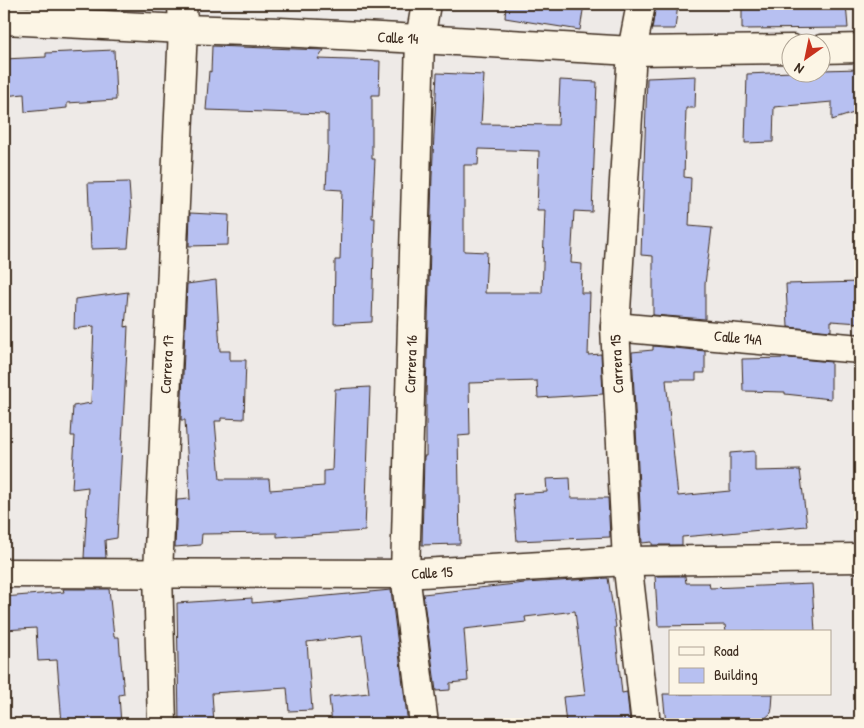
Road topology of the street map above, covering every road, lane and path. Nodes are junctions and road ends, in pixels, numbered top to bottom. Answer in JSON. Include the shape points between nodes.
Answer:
{"nodes":[{"id":1,"x":426,"y":4,"type":"edge"},
{"id":2,"x":640,"y":4,"type":"edge"},
{"id":3,"x":183,"y":16,"type":"edge"},
{"id":4,"x":4,"y":20,"type":"edge"},
{"id":5,"x":420,"y":39,"type":"junction"},
{"id":6,"x":860,"y":48,"type":"edge"},
{"id":7,"x":782,"y":49,"type":"edge"},
{"id":8,"x":832,"y":49,"type":"edge"},
{"id":9,"x":632,"y":51,"type":"junction"},
{"id":10,"x":615,"y":327,"type":"junction"},
{"id":11,"x":860,"y":349,"type":"edge"},
{"id":12,"x":860,"y":558,"type":"edge"},
{"id":13,"x":627,"y":561,"type":"junction"},
{"id":14,"x":158,"y":572,"type":"junction"},
{"id":15,"x":4,"y":573,"type":"edge"},
{"id":16,"x":406,"y":574,"type":"junction"},
{"id":17,"x":162,"y":724,"type":"edge"},
{"id":18,"x":424,"y":724,"type":"edge"},
{"id":19,"x":646,"y":724,"type":"edge"}],
"edges":[{"from":1,"to":5,"type":"street","name":"Carrera 16"},
{"from":2,"to":9,"type":"street","name":"Carrera 15"},
{"from":3,"to":4,"type":"street","name":"Calle 14"},
{"from":3,"to":5,"type":"street","name":"Calle 14"},
{"from":3,"to":14,"type":"street","name":"Carrera 17"},
{"from":5,"to":9,"type":"street","name":"Calle 14"},
{"from":5,"to":16,"type":"street","name":"Carrera 16"},
{"from":6,"to":8,"type":"street"},
{"from":7,"to":9,"type":"street","name":"Calle 14"},
{"from":9,"to":10,"type":"street","name":"Carrera 15"},
{"from":10,"to":11,"type":"street","name":"Calle 14A"},
{"from":10,"to":13,"type":"street","name":"Carrera 15"},
{"from":12,"to":13,"type":"street","name":"Calle 15"},
{"from":13,"to":16,"type":"street","name":"Calle 15"},
{"from":13,"to":19,"type":"street","name":"Carrera 15"},
{"from":14,"to":15,"type":"street","name":"Calle 15"},
{"from":14,"to":16,"type":"street","name":"Calle 15"},
{"from":14,"to":17,"type":"street","name":"Carrera 17"},
{"from":16,"to":18,"type":"street","name":"Carrera 16"}]}
